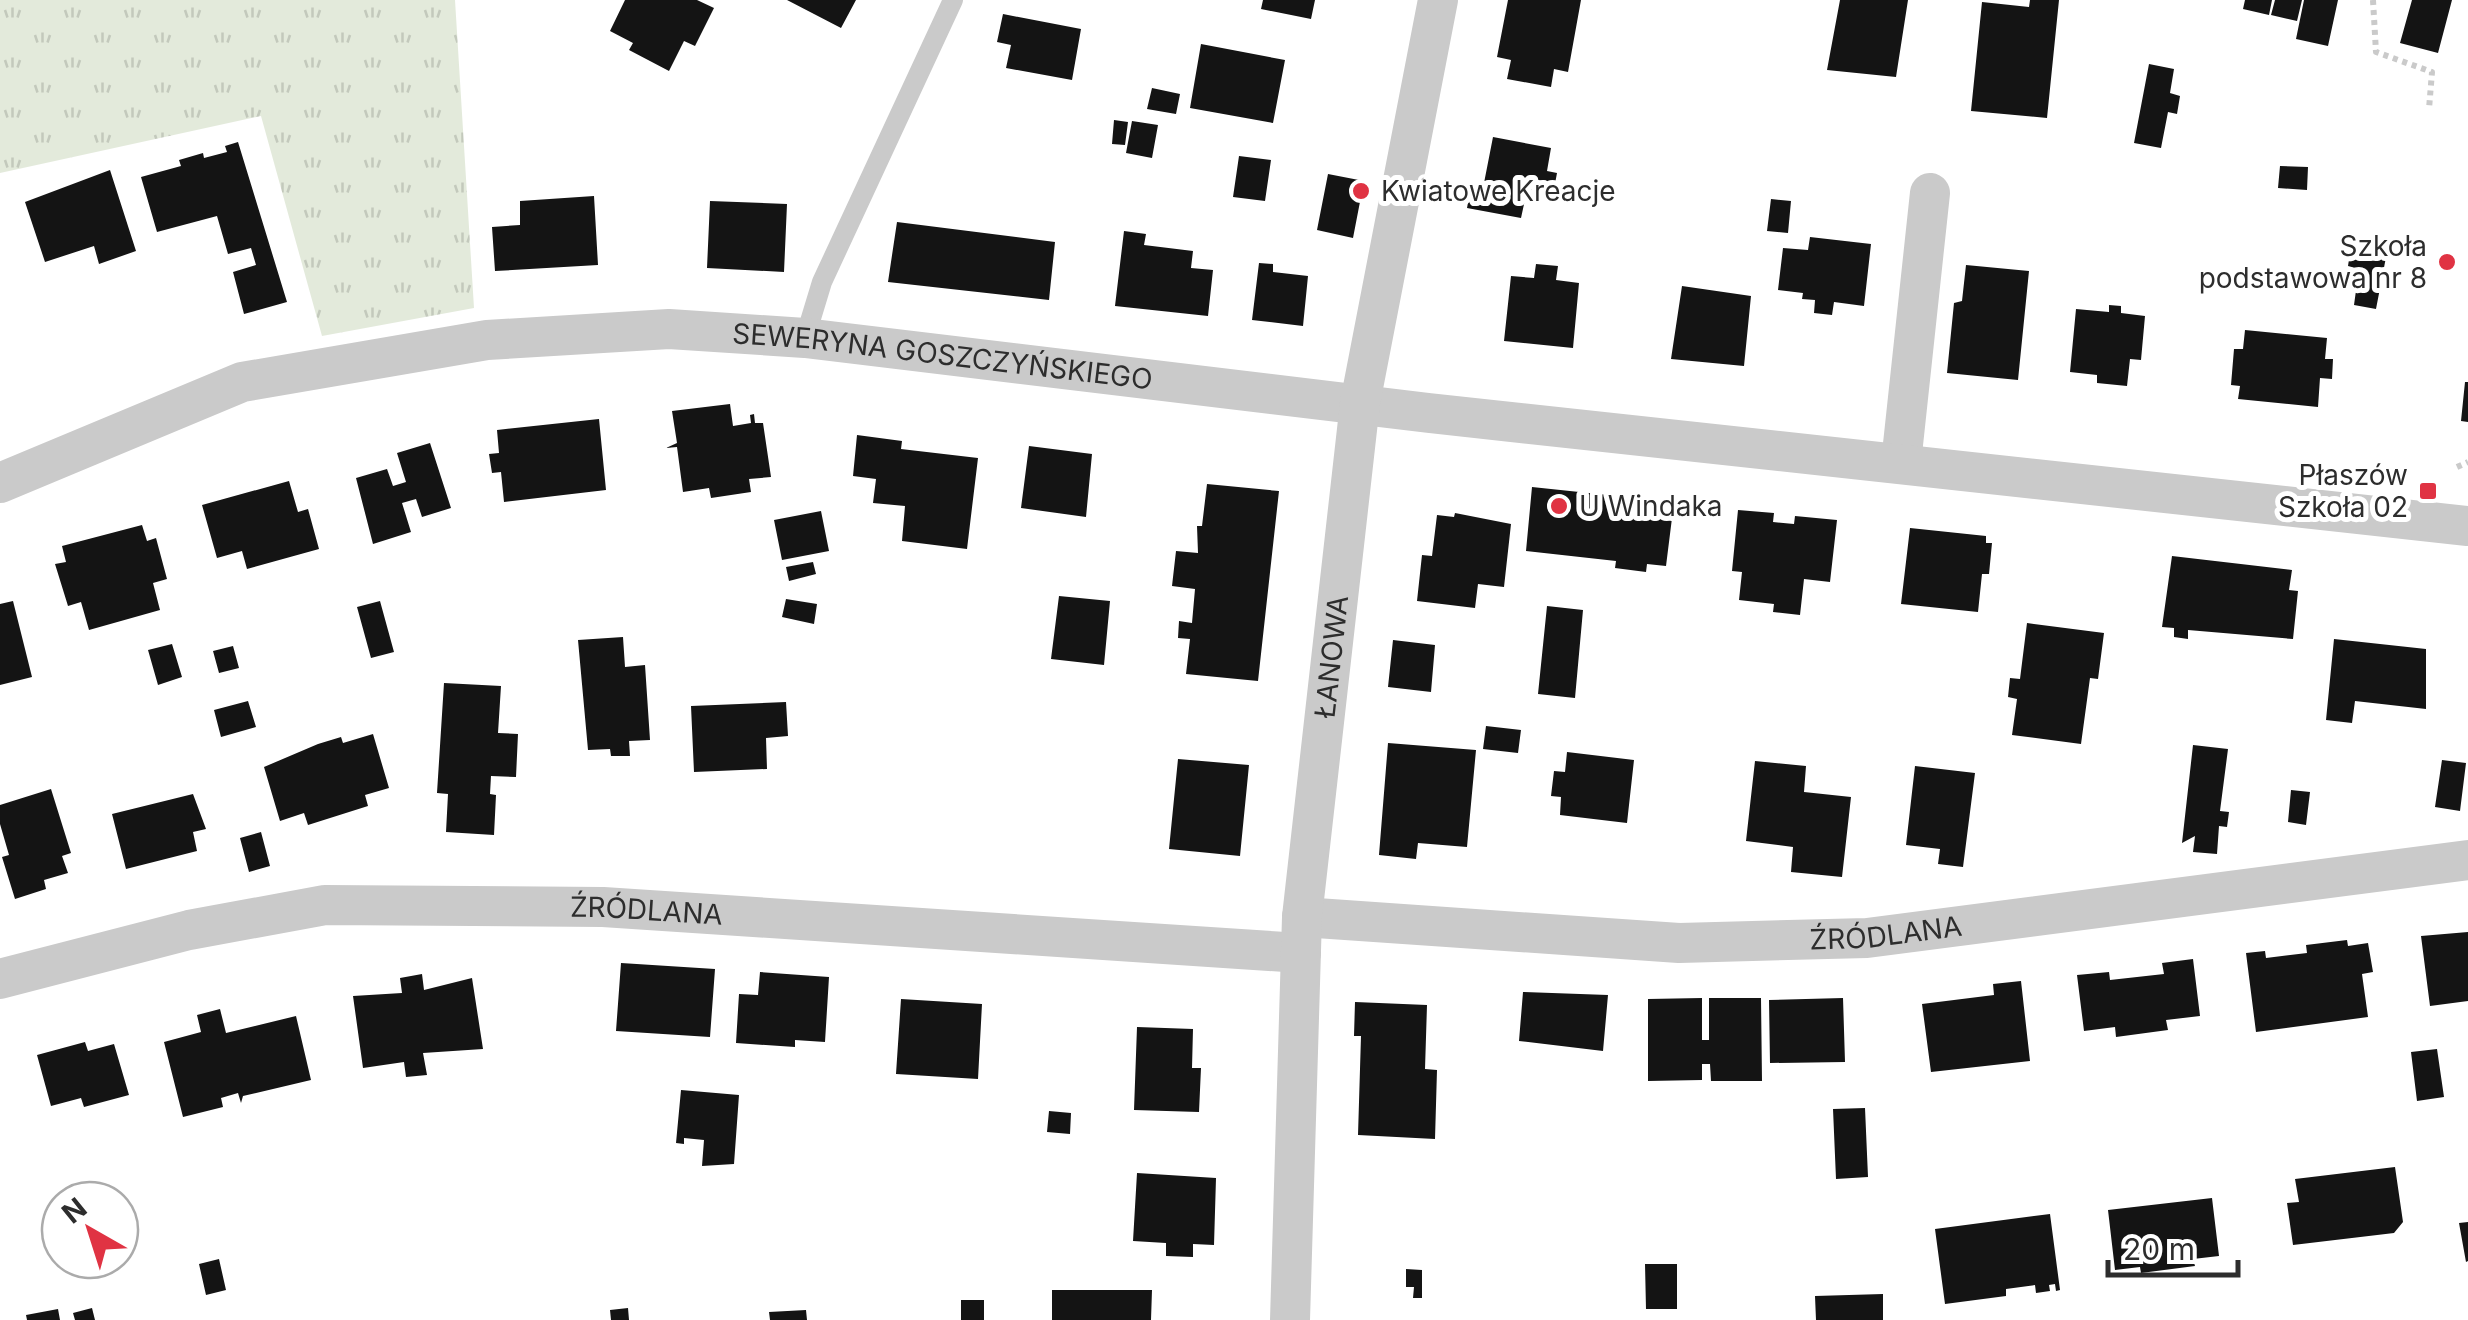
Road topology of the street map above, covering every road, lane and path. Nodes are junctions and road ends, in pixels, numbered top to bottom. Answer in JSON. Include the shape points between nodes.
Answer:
{"nodes":[{"id":1,"x":952,"y":0,"type":"edge"},
{"id":2,"x":1438,"y":0,"type":"edge"},
{"id":3,"x":2373,"y":0,"type":"edge"},
{"id":4,"x":2429,"y":108,"type":"dead end"},
{"id":5,"x":1939,"y":208,"type":"dead end"},
{"id":6,"x":806,"y":338,"type":"junction"},
{"id":7,"x":1360,"y":404,"type":"junction"},
{"id":8,"x":2468,"y":462,"type":"edge"},
{"id":9,"x":1901,"y":463,"type":"junction"},
{"id":10,"x":2457,"y":467,"type":"dead end"},
{"id":11,"x":0,"y":483,"type":"edge"},
{"id":12,"x":2468,"y":526,"type":"edge"},
{"id":13,"x":2468,"y":860,"type":"edge"},
{"id":14,"x":1301,"y":935,"type":"junction"},
{"id":15,"x":0,"y":979,"type":"edge"},
{"id":16,"x":1290,"y":1320,"type":"edge"}],
"edges":[{"from":1,"to":6,"type":"lane","via":[[822,282]]},
{"from":2,"to":7,"type":"street","name":"ŁANOWA"},
{"from":3,"to":4,"type":"path","via":[[2376,52],[2432,72]]},
{"from":5,"to":9,"type":"street"},
{"from":6,"to":7,"type":"street","name":"SEWERYNA GOSZCZYŃSKIEGO"},
{"from":6,"to":11,"type":"street","name":"SEWERYNA GOSZCZYŃSKIEGO","via":[[669,329],[487,340],[242,382]]},
{"from":7,"to":9,"type":"street","name":"SEWERYNA GOSZCZYŃSKIEGO"},
{"from":7,"to":14,"type":"street","name":"ŁANOWA"},
{"from":8,"to":10,"type":"path"},
{"from":9,"to":12,"type":"street","name":"SEWERYNA GOSZCZYŃSKIEGO"},
{"from":13,"to":14,"type":"street","name":"ŹRÓDLANA","via":[[1867,938],[1679,943]]},
{"from":14,"to":15,"type":"street","name":"ŹRÓDLANA","via":[[602,907],[324,905],[189,930]]},
{"from":14,"to":16,"type":"street","name":"ŁANOWA"}]}
